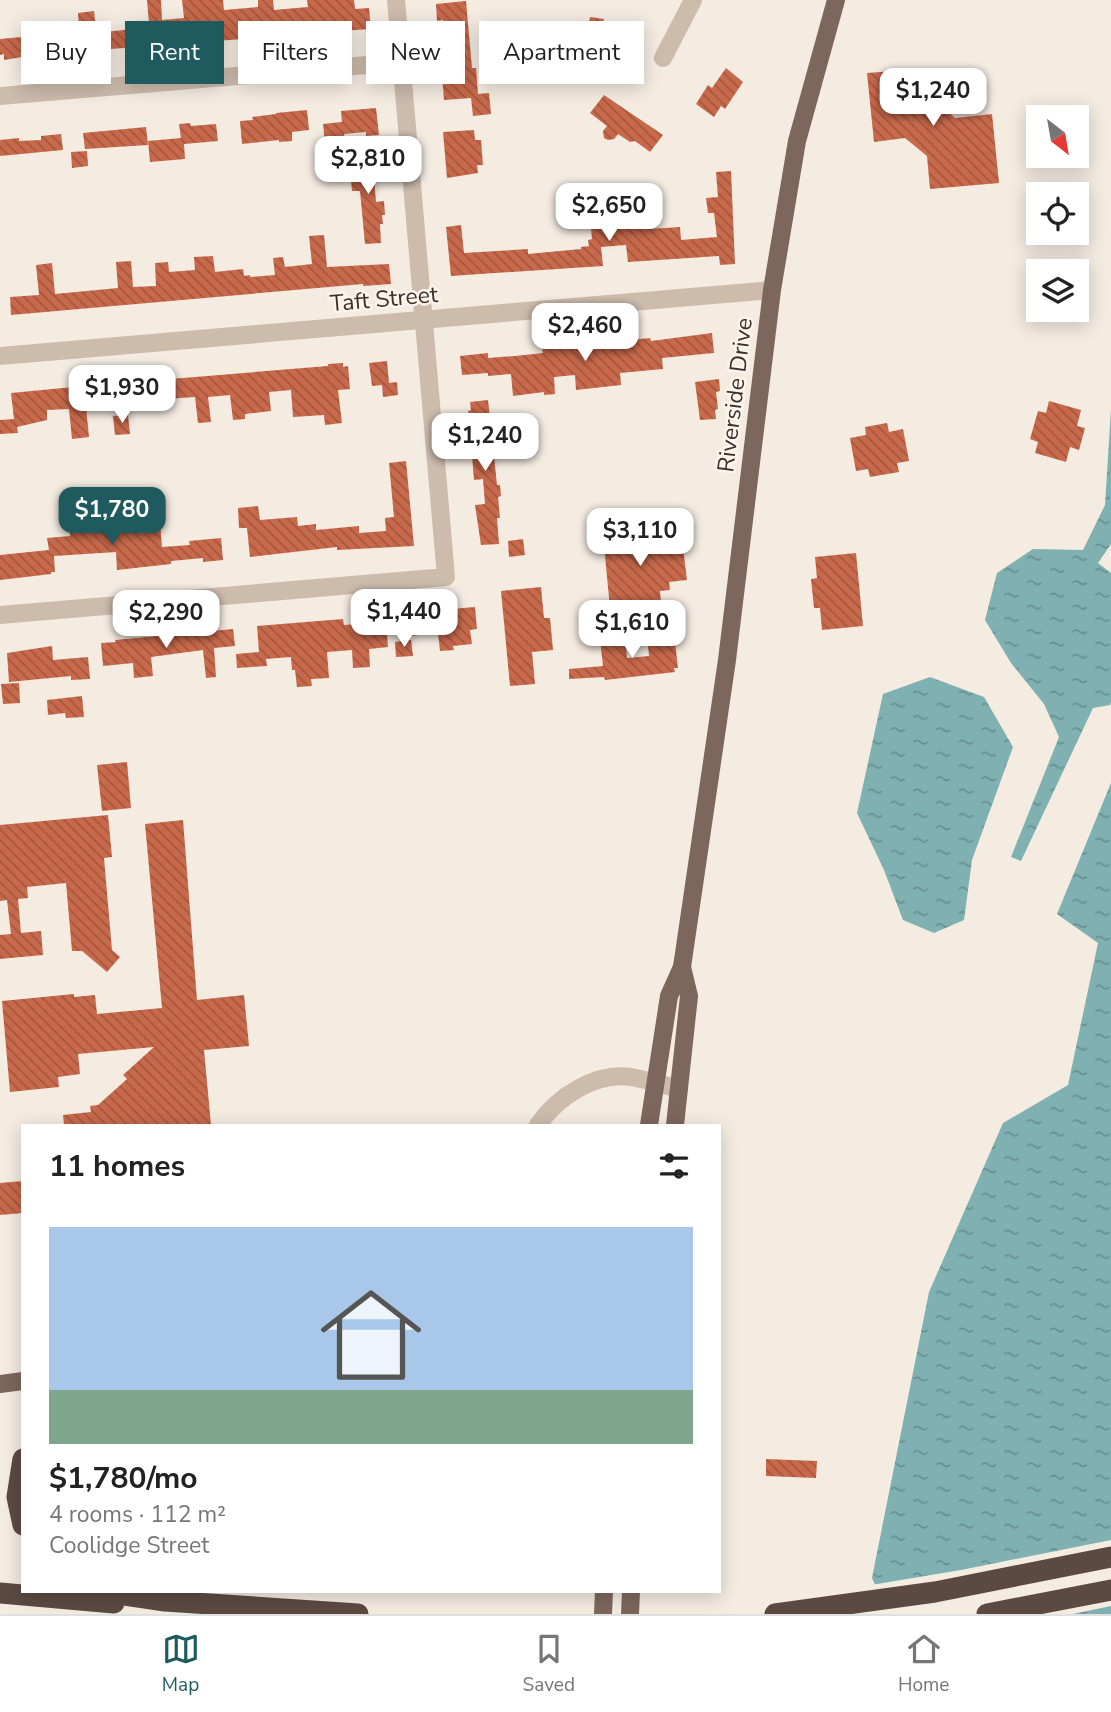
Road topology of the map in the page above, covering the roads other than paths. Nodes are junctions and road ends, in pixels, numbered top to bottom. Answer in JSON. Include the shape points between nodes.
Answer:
{"nodes":[{"id":1,"x":396,"y":0,"type":"edge"},
{"id":2,"x":693,"y":0,"type":"edge"},
{"id":3,"x":836,"y":0,"type":"edge"},
{"id":4,"x":398,"y":21,"type":"edge"},
{"id":5,"x":663,"y":58,"type":"dead end"},
{"id":6,"x":366,"y":65,"type":"edge"},
{"id":7,"x":404,"y":84,"type":"edge"},
{"id":8,"x":0,"y":96,"type":"edge"},
{"id":9,"x":772,"y":290,"type":"junction"},
{"id":10,"x":424,"y":320,"type":"junction"},
{"id":11,"x":0,"y":356,"type":"edge"},
{"id":12,"x":0,"y":615,"type":"edge"},
{"id":13,"x":682,"y":967,"type":"junction"},
{"id":14,"x":654,"y":1083,"type":"junction"},
{"id":15,"x":679,"y":1089,"type":"junction"},
{"id":16,"x":539,"y":1124,"type":"edge"},
{"id":17,"x":649,"y":1124,"type":"edge"},
{"id":18,"x":675,"y":1124,"type":"edge"},
{"id":19,"x":21,"y":1381,"type":"edge"},
{"id":20,"x":0,"y":1384,"type":"edge"},
{"id":21,"x":21,"y":1472,"type":"edge"},
{"id":22,"x":21,"y":1516,"type":"edge"},
{"id":23,"x":1111,"y":1557,"type":"edge"},
{"id":24,"x":1111,"y":1590,"type":"edge"},
{"id":25,"x":0,"y":1593,"type":"edge"},
{"id":26,"x":111,"y":1593,"type":"edge"},
{"id":27,"x":604,"y":1593,"type":"edge"},
{"id":28,"x":631,"y":1593,"type":"edge"},
{"id":29,"x":165,"y":1601,"type":"junction"},
{"id":30,"x":358,"y":1614,"type":"edge"},
{"id":31,"x":603,"y":1614,"type":"edge"},
{"id":32,"x":629,"y":1614,"type":"edge"},
{"id":33,"x":775,"y":1614,"type":"edge"},
{"id":34,"x":987,"y":1614,"type":"edge"}],
"edges":[{"from":1,"to":4,"type":"street"},
{"from":2,"to":5,"type":"street"},
{"from":3,"to":9,"type":"main road","name":"Riverside Drive","via":[[797,141]]},
{"from":6,"to":8,"type":"street"},
{"from":7,"to":10,"type":"street"},
{"from":9,"to":10,"type":"street","name":"Taft Street"},
{"from":9,"to":13,"type":"main road","name":"Riverside Drive","via":[[727,660]]},
{"from":10,"to":11,"type":"street","name":"Taft Street"},
{"from":10,"to":12,"type":"street","via":[[446,577]]},
{"from":13,"to":14,"type":"main road","name":"Riverside Drive","via":[[669,996]]},
{"from":13,"to":15,"type":"main road","name":"Riverside Drive","via":[[690,996]]},
{"from":14,"to":15,"type":"street"},
{"from":14,"to":16,"type":"street","via":[[628,1077],[601,1079],[572,1092]]},
{"from":14,"to":17,"type":"main road","name":"Riverside Drive"},
{"from":15,"to":18,"type":"main road","name":"Riverside Drive"},
{"from":19,"to":20,"type":"main road"},
{"from":21,"to":22,"type":"highway","via":[[17,1497]]},
{"from":23,"to":33,"type":"highway","via":[[935,1592]]},
{"from":24,"to":34,"type":"highway"},
{"from":25,"to":29,"type":"highway","via":[[126,1604]]},
{"from":26,"to":29,"type":"highway"},
{"from":27,"to":31,"type":"main road"},
{"from":28,"to":32,"type":"main road"},
{"from":29,"to":30,"type":"highway"}]}
